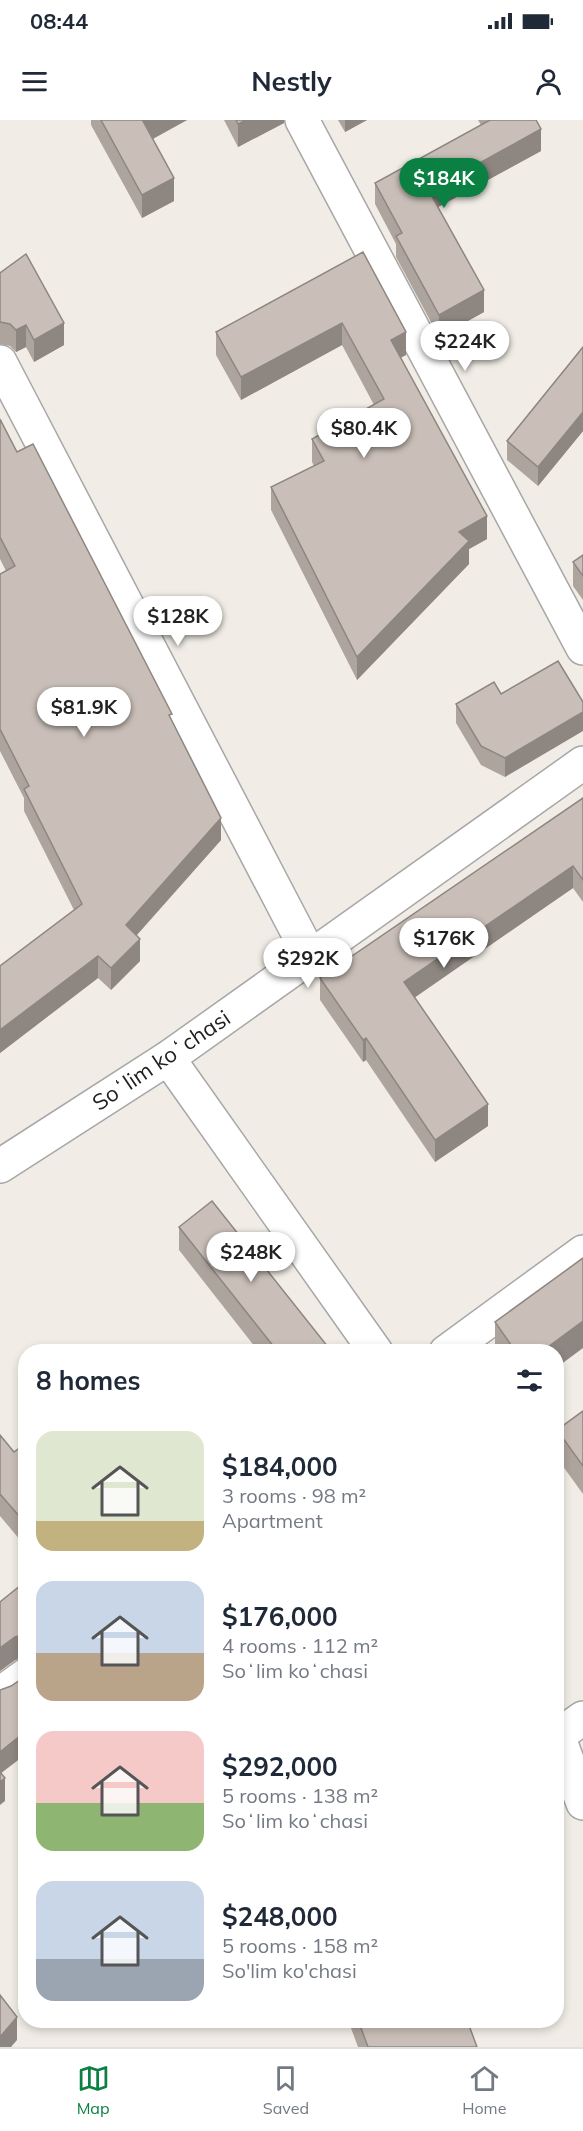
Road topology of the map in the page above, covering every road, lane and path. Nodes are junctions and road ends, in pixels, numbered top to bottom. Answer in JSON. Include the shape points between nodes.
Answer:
{"nodes":[{"id":1,"x":303,"y":120,"type":"edge"},
{"id":2,"x":0,"y":362,"type":"edge"},
{"id":3,"x":583,"y":648,"type":"edge"},
{"id":4,"x":583,"y":763,"type":"edge"},
{"id":5,"x":310,"y":956,"type":"junction"},
{"id":6,"x":168,"y":1058,"type":"junction"},
{"id":7,"x":0,"y":1166,"type":"edge"},
{"id":8,"x":583,"y":1252,"type":"edge"},
{"id":9,"x":370,"y":1344,"type":"edge"},
{"id":10,"x":457,"y":1344,"type":"edge"},
{"id":11,"x":18,"y":1681,"type":"edge"},
{"id":12,"x":0,"y":1695,"type":"edge"},
{"id":13,"x":566,"y":1728,"type":"edge"},
{"id":14,"x":583,"y":1803,"type":"edge"}],
"edges":[{"from":1,"to":3,"type":"street"},
{"from":2,"to":5,"type":"street"},
{"from":4,"to":5,"type":"street","name":"Soʻlim koʻchasi"},
{"from":5,"to":6,"type":"street","name":"Soʻlim koʻchasi"},
{"from":6,"to":7,"type":"street","name":"Soʻlim koʻchasi"},
{"from":6,"to":9,"type":"street"},
{"from":8,"to":10,"type":"street"},
{"from":11,"to":12,"type":"street"},
{"from":13,"to":14,"type":"street"}]}
